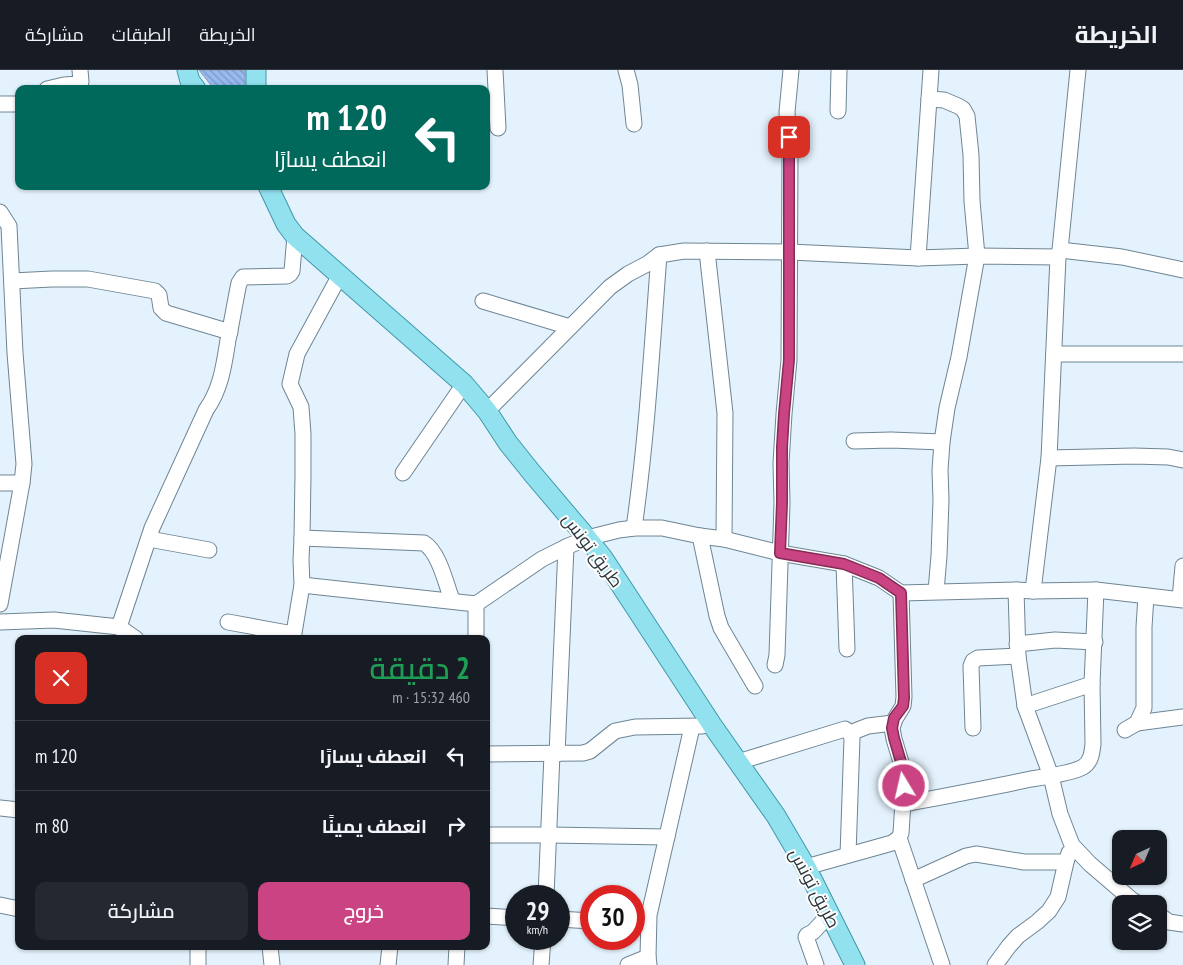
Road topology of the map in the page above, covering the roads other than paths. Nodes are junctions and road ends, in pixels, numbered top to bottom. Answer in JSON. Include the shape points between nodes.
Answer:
{"nodes":[{"id":1,"x":80,"y":70,"type":"edge"},
{"id":2,"x":186,"y":70,"type":"edge"},
{"id":3,"x":256,"y":70,"type":"edge"},
{"id":4,"x":495,"y":70,"type":"edge"},
{"id":5,"x":626,"y":70,"type":"edge"},
{"id":6,"x":791,"y":70,"type":"edge"},
{"id":7,"x":840,"y":70,"type":"edge"},
{"id":8,"x":931,"y":70,"type":"edge"},
{"id":9,"x":1078,"y":70,"type":"edge"},
{"id":10,"x":64,"y":85,"type":"edge"},
{"id":11,"x":193,"y":85,"type":"edge"},
{"id":12,"x":256,"y":85,"type":"edge"},
{"id":13,"x":929,"y":99,"type":"junction"},
{"id":14,"x":0,"y":104,"type":"edge"},
{"id":15,"x":15,"y":104,"type":"edge"},
{"id":16,"x":838,"y":111,"type":"dead end"},
{"id":17,"x":634,"y":124,"type":"dead end"},
{"id":18,"x":498,"y":128,"type":"dead end"},
{"id":19,"x":270,"y":190,"type":"edge"},
{"id":20,"x":0,"y":212,"type":"edge"},
{"id":21,"x":294,"y":236,"type":"junction"},
{"id":22,"x":706,"y":250,"type":"junction"},
{"id":23,"x":790,"y":252,"type":"junction"},
{"id":24,"x":1059,"y":254,"type":"junction"},
{"id":25,"x":659,"y":255,"type":"junction"},
{"id":26,"x":977,"y":256,"type":"junction"},
{"id":27,"x":918,"y":258,"type":"junction"},
{"id":28,"x":1183,"y":270,"type":"edge"},
{"id":29,"x":340,"y":275,"type":"junction"},
{"id":30,"x":12,"y":281,"type":"junction"},
{"id":31,"x":483,"y":301,"type":"dead end"},
{"id":32,"x":570,"y":327,"type":"junction"},
{"id":33,"x":230,"y":332,"type":"junction"},
{"id":34,"x":1054,"y":354,"type":"junction"},
{"id":35,"x":1183,"y":354,"type":"edge"},
{"id":36,"x":464,"y":384,"type":"junction"},
{"id":37,"x":487,"y":411,"type":"junction"},
{"id":38,"x":854,"y":441,"type":"dead end"},
{"id":39,"x":942,"y":442,"type":"junction"},
{"id":40,"x":1049,"y":458,"type":"junction"},
{"id":41,"x":1183,"y":460,"type":"edge"},
{"id":42,"x":403,"y":473,"type":"dead end"},
{"id":43,"x":0,"y":483,"type":"edge"},
{"id":44,"x":22,"y":484,"type":"junction"},
{"id":45,"x":634,"y":528,"type":"junction"},
{"id":46,"x":700,"y":536,"type":"junction"},
{"id":47,"x":302,"y":538,"type":"junction"},
{"id":48,"x":587,"y":538,"type":"junction"},
{"id":49,"x":149,"y":539,"type":"junction"},
{"id":50,"x":724,"y":539,"type":"junction"},
{"id":51,"x":566,"y":547,"type":"junction"},
{"id":52,"x":209,"y":550,"type":"dead end"},
{"id":53,"x":780,"y":553,"type":"junction"},
{"id":54,"x":844,"y":564,"type":"junction"},
{"id":55,"x":1183,"y":566,"type":"edge"},
{"id":56,"x":302,"y":585,"type":"junction"},
{"id":57,"x":1016,"y":590,"type":"junction"},
{"id":58,"x":1096,"y":590,"type":"junction"},
{"id":59,"x":936,"y":591,"type":"junction"},
{"id":60,"x":1033,"y":591,"type":"junction"},
{"id":61,"x":901,"y":593,"type":"junction"},
{"id":62,"x":1146,"y":596,"type":"junction"},
{"id":63,"x":452,"y":600,"type":"junction"},
{"id":64,"x":1181,"y":600,"type":"edge"},
{"id":65,"x":0,"y":604,"type":"edge"},
{"id":66,"x":476,"y":604,"type":"junction"},
{"id":67,"x":0,"y":622,"type":"edge"},
{"id":68,"x":228,"y":622,"type":"dead end"},
{"id":69,"x":119,"y":627,"type":"junction"},
{"id":70,"x":130,"y":635,"type":"edge"},
{"id":71,"x":288,"y":635,"type":"edge"},
{"id":72,"x":293,"y":635,"type":"edge"},
{"id":73,"x":476,"y":635,"type":"edge"},
{"id":74,"x":1094,"y":642,"type":"junction"},
{"id":75,"x":847,"y":649,"type":"dead end"},
{"id":76,"x":1017,"y":650,"type":"junction"},
{"id":77,"x":775,"y":665,"type":"dead end"},
{"id":78,"x":1092,"y":684,"type":"junction"},
{"id":79,"x":755,"y":686,"type":"dead end"},
{"id":80,"x":1024,"y":706,"type":"junction"},
{"id":81,"x":1183,"y":717,"type":"edge"},
{"id":82,"x":893,"y":723,"type":"junction"},
{"id":83,"x":712,"y":725,"type":"junction"},
{"id":84,"x":692,"y":727,"type":"junction"},
{"id":85,"x":973,"y":728,"type":"dead end"},
{"id":86,"x":850,"y":733,"type":"junction"},
{"id":87,"x":490,"y":754,"type":"edge"},
{"id":88,"x":554,"y":754,"type":"junction"},
{"id":89,"x":738,"y":762,"type":"junction"},
{"id":90,"x":1051,"y":776,"type":"junction"},
{"id":91,"x":904,"y":804,"type":"junction"},
{"id":92,"x":0,"y":808,"type":"edge"},
{"id":93,"x":15,"y":810,"type":"edge"},
{"id":94,"x":490,"y":835,"type":"edge"},
{"id":95,"x":549,"y":835,"type":"junction"},
{"id":96,"x":667,"y":837,"type":"junction"},
{"id":97,"x":899,"y":838,"type":"junction"},
{"id":98,"x":1072,"y":845,"type":"junction"},
{"id":99,"x":848,"y":855,"type":"junction"},
{"id":100,"x":1066,"y":862,"type":"junction"},
{"id":101,"x":806,"y":867,"type":"junction"},
{"id":102,"x":913,"y":880,"type":"junction"},
{"id":103,"x":547,"y":885,"type":"edge"},
{"id":104,"x":1126,"y":895,"type":"edge"},
{"id":105,"x":0,"y":905,"type":"edge"},
{"id":106,"x":15,"y":908,"type":"edge"},
{"id":107,"x":830,"y":914,"type":"junction"},
{"id":108,"x":490,"y":916,"type":"edge"},
{"id":109,"x":505,"y":917,"type":"edge"},
{"id":110,"x":645,"y":920,"type":"edge"},
{"id":111,"x":1167,"y":921,"type":"edge"},
{"id":112,"x":1183,"y":924,"type":"edge"},
{"id":113,"x":645,"y":942,"type":"edge"},
{"id":114,"x":198,"y":950,"type":"edge"},
{"id":115,"x":270,"y":950,"type":"edge"},
{"id":116,"x":390,"y":950,"type":"edge"},
{"id":117,"x":457,"y":950,"type":"edge"},
{"id":118,"x":543,"y":950,"type":"edge"},
{"id":119,"x":649,"y":961,"type":"edge"},
{"id":120,"x":198,"y":965,"type":"edge"},
{"id":121,"x":272,"y":965,"type":"edge"},
{"id":122,"x":388,"y":965,"type":"edge"},
{"id":123,"x":456,"y":965,"type":"edge"},
{"id":124,"x":542,"y":965,"type":"edge"},
{"id":125,"x":628,"y":965,"type":"edge"},
{"id":126,"x":816,"y":965,"type":"edge"},
{"id":127,"x":855,"y":965,"type":"edge"},
{"id":128,"x":942,"y":965,"type":"edge"},
{"id":129,"x":995,"y":965,"type":"edge"}],
"edges":[{"from":1,"to":10,"type":"street","via":[[79,84]]},
{"from":2,"to":11,"type":"main road"},
{"from":3,"to":12,"type":"main road"},
{"from":4,"to":18,"type":"street"},
{"from":5,"to":17,"type":"street"},
{"from":6,"to":23,"type":"street","via":[[787,112]]},
{"from":7,"to":16,"type":"street"},
{"from":8,"to":13,"type":"street"},
{"from":9,"to":24,"type":"street"},
{"from":13,"to":26,"type":"street","via":[[944,100],[958,106],[967,116]]},
{"from":13,"to":27,"type":"street"},
{"from":14,"to":15,"type":"street"},
{"from":19,"to":21,"type":"main road","name":"طريق تونس"},
{"from":20,"to":30,"type":"street","via":[[9,226]]},
{"from":21,"to":29,"type":"main road","name":"طريق تونس"},
{"from":21,"to":33,"type":"street","via":[[290,274],[241,279]]},
{"from":22,"to":23,"type":"street"},
{"from":22,"to":25,"type":"street"},
{"from":22,"to":50,"type":"street","via":[[725,413]]},
{"from":23,"to":27,"type":"street"},
{"from":23,"to":53,"type":"street","via":[[789,360]]},
{"from":24,"to":26,"type":"street"},
{"from":24,"to":28,"type":"street","via":[[1122,256]]},
{"from":24,"to":34,"type":"street"},
{"from":25,"to":32,"type":"street","via":[[610,287]]},
{"from":25,"to":45,"type":"street","via":[[649,399]]},
{"from":26,"to":27,"type":"street"},
{"from":26,"to":39,"type":"street"},
{"from":29,"to":36,"type":"main road","name":"طريق تونس"},
{"from":29,"to":47,"type":"street","via":[[297,354],[290,384],[301,416]]},
{"from":30,"to":33,"type":"street","via":[[88,279],[155,291],[166,313]]},
{"from":30,"to":44,"type":"street","via":[[24,464]]},
{"from":31,"to":32,"type":"street"},
{"from":32,"to":37,"type":"street"},
{"from":33,"to":49,"type":"street","via":[[216,393]]},
{"from":34,"to":35,"type":"street"},
{"from":34,"to":40,"type":"street"},
{"from":36,"to":37,"type":"main road","name":"طريق تونس"},
{"from":36,"to":42,"type":"street"},
{"from":37,"to":48,"type":"main road","name":"طريق تونس","via":[[514,450]]},
{"from":38,"to":39,"type":"street"},
{"from":39,"to":59,"type":"street"},
{"from":40,"to":41,"type":"street","via":[[1134,456]]},
{"from":40,"to":60,"type":"street"},
{"from":43,"to":44,"type":"street"},
{"from":44,"to":65,"type":"street"},
{"from":45,"to":46,"type":"street","via":[[662,528]]},
{"from":45,"to":48,"type":"street"},
{"from":46,"to":50,"type":"street"},
{"from":46,"to":79,"type":"street","via":[[721,628]]},
{"from":47,"to":56,"type":"street"},
{"from":47,"to":63,"type":"street","via":[[424,543],[434,554]]},
{"from":48,"to":51,"type":"street"},
{"from":48,"to":83,"type":"main road","name":"طريق تونس"},
{"from":49,"to":52,"type":"street"},
{"from":49,"to":69,"type":"street"},
{"from":50,"to":53,"type":"street"},
{"from":51,"to":66,"type":"street"},
{"from":51,"to":88,"type":"street"},
{"from":53,"to":54,"type":"street"},
{"from":53,"to":77,"type":"street"},
{"from":54,"to":61,"type":"street","via":[[879,578]]},
{"from":54,"to":75,"type":"street"},
{"from":55,"to":64,"type":"street"},
{"from":56,"to":63,"type":"street"},
{"from":56,"to":72,"type":"street"},
{"from":57,"to":59,"type":"street"},
{"from":57,"to":60,"type":"street"},
{"from":57,"to":76,"type":"street"},
{"from":58,"to":60,"type":"street"},
{"from":58,"to":62,"type":"street"},
{"from":58,"to":74,"type":"street"},
{"from":59,"to":61,"type":"street"},
{"from":61,"to":82,"type":"street","via":[[904,698]]},
{"from":62,"to":64,"type":"street"},
{"from":62,"to":81,"type":"street","via":[[1144,708],[1131,726]]},
{"from":63,"to":66,"type":"street"},
{"from":66,"to":73,"type":"street"},
{"from":67,"to":69,"type":"street","via":[[54,620]]},
{"from":68,"to":71,"type":"street"},
{"from":69,"to":70,"type":"street"},
{"from":74,"to":76,"type":"street","via":[[1054,640]]},
{"from":74,"to":78,"type":"street"},
{"from":76,"to":80,"type":"street"},
{"from":76,"to":85,"type":"street","via":[[973,661]]},
{"from":78,"to":80,"type":"street"},
{"from":78,"to":90,"type":"street","via":[[1093,744],[1089,762],[1078,770]]},
{"from":80,"to":90,"type":"street"},
{"from":82,"to":86,"type":"street","via":[[868,726]]},
{"from":82,"to":91,"type":"street","via":[[903,769]]},
{"from":83,"to":84,"type":"street"},
{"from":83,"to":89,"type":"main road","name":"طريق تونس"},
{"from":84,"to":88,"type":"street","via":[[635,727],[615,731],[583,753]]},
{"from":84,"to":96,"type":"street"},
{"from":86,"to":89,"type":"street","via":[[845,730]]},
{"from":86,"to":99,"type":"street"},
{"from":87,"to":88,"type":"street"},
{"from":88,"to":95,"type":"street"},
{"from":89,"to":101,"type":"main road","name":"طريق تونس","via":[[776,816]]},
{"from":90,"to":91,"type":"street"},
{"from":90,"to":98,"type":"street"},
{"from":91,"to":97,"type":"street"},
{"from":92,"to":93,"type":"street"},
{"from":94,"to":95,"type":"street"},
{"from":95,"to":96,"type":"street"},
{"from":95,"to":103,"type":"street"},
{"from":96,"to":110,"type":"street","via":[[649,915]]},
{"from":97,"to":99,"type":"street","via":[[892,843]]},
{"from":97,"to":102,"type":"street"},
{"from":98,"to":100,"type":"street"},
{"from":98,"to":104,"type":"street"},
{"from":99,"to":101,"type":"street"},
{"from":100,"to":102,"type":"street","via":[[1024,862],[976,854]]},
{"from":100,"to":129,"type":"street","via":[[1058,897],[1037,922],[1018,936]]},
{"from":101,"to":107,"type":"main road","name":"طريق تونس"},
{"from":102,"to":128,"type":"street"},
{"from":105,"to":106,"type":"street"},
{"from":107,"to":126,"type":"street","via":[[806,937]]},
{"from":107,"to":127,"type":"main road","name":"طريق تونس"},
{"from":108,"to":109,"type":"street"},
{"from":111,"to":112,"type":"street"},
{"from":113,"to":119,"type":"street"},
{"from":114,"to":120,"type":"street"},
{"from":115,"to":121,"type":"street"},
{"from":116,"to":122,"type":"street"},
{"from":117,"to":123,"type":"street"},
{"from":118,"to":124,"type":"street"},
{"from":119,"to":125,"type":"street"}]}
